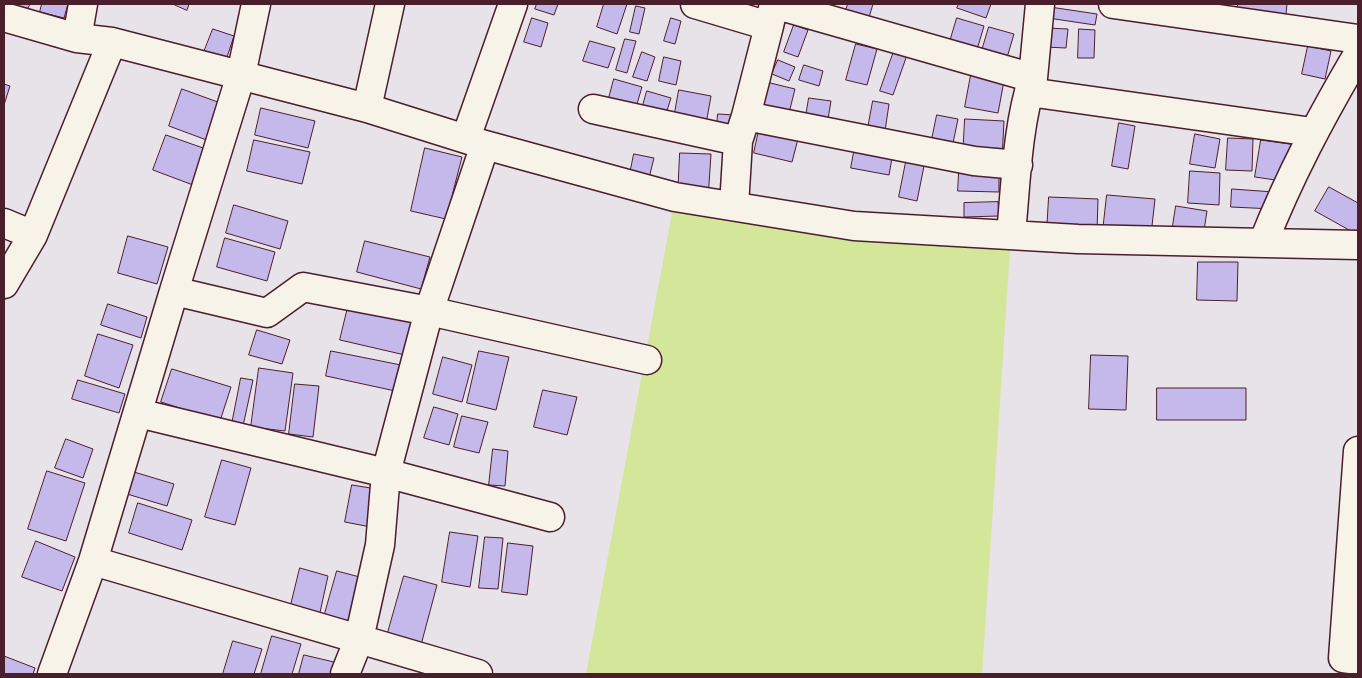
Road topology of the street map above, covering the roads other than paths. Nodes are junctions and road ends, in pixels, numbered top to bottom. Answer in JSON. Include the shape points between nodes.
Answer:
{"nodes":[{"id":1,"x":83,"y":4,"type":"edge"},
{"id":2,"x":256,"y":4,"type":"edge"},
{"id":3,"x":390,"y":4,"type":"edge"},
{"id":4,"x":513,"y":4,"type":"edge"},
{"id":5,"x":694,"y":4,"type":"edge"},
{"id":6,"x":1040,"y":4,"type":"edge"},
{"id":7,"x":1113,"y":4,"type":"edge"},
{"id":8,"x":772,"y":12,"type":"edge"},
{"id":9,"x":4,"y":17,"type":"edge"},
{"id":10,"x":77,"y":38,"type":"junction"},
{"id":11,"x":1358,"y":39,"type":"edge"},
{"id":12,"x":112,"y":42,"type":"junction"},
{"id":13,"x":1358,"y":54,"type":"edge"},
{"id":14,"x":240,"y":75,"type":"junction"},
{"id":15,"x":1031,"y":85,"type":"junction"},
{"id":16,"x":367,"y":108,"type":"junction"},
{"id":17,"x":593,"y":109,"type":"dead end"},
{"id":18,"x":746,"y":116,"type":"junction"},
{"id":19,"x":1312,"y":132,"type":"junction"},
{"id":20,"x":738,"y":141,"type":"junction"},
{"id":21,"x":475,"y":142,"type":"junction"},
{"id":22,"x":1018,"y":166,"type":"junction"},
{"id":23,"x":734,"y":206,"type":"junction"},
{"id":24,"x":4,"y":223,"type":"edge"},
{"id":25,"x":1011,"y":234,"type":"junction"},
{"id":26,"x":33,"y":235,"type":"junction"},
{"id":27,"x":1263,"y":243,"type":"junction"},
{"id":28,"x":1358,"y":245,"type":"edge"},
{"id":29,"x":4,"y":284,"type":"edge"},
{"id":30,"x":174,"y":290,"type":"junction"},
{"id":31,"x":429,"y":311,"type":"junction"},
{"id":32,"x":647,"y":360,"type":"dead end"},
{"id":33,"x":138,"y":413,"type":"junction"},
{"id":34,"x":1358,"y":451,"type":"edge"},
{"id":35,"x":386,"y":473,"type":"junction"},
{"id":36,"x":550,"y":516,"type":"dead end"},
{"id":37,"x":93,"y":561,"type":"junction"},
{"id":38,"x":359,"y":639,"type":"junction"},
{"id":39,"x":1347,"y":664,"type":"edge"},
{"id":40,"x":52,"y":674,"type":"edge"},
{"id":41,"x":345,"y":674,"type":"edge"},
{"id":42,"x":478,"y":674,"type":"edge"}],
"edges":[{"from":1,"to":10,"type":"street"},
{"from":2,"to":14,"type":"street"},
{"from":3,"to":16,"type":"street"},
{"from":4,"to":21,"type":"street"},
{"from":5,"to":8,"type":"street"},
{"from":6,"to":15,"type":"street"},
{"from":7,"to":11,"type":"street"},
{"from":8,"to":15,"type":"street"},
{"from":8,"to":18,"type":"street"},
{"from":9,"to":10,"type":"street"},
{"from":10,"to":12,"type":"street"},
{"from":12,"to":14,"type":"street"},
{"from":12,"to":26,"type":"street"},
{"from":13,"to":19,"type":"street"},
{"from":14,"to":16,"type":"street"},
{"from":14,"to":30,"type":"street"},
{"from":15,"to":19,"type":"street"},
{"from":15,"to":22,"type":"street"},
{"from":16,"to":21,"type":"street"},
{"from":17,"to":20,"type":"street"},
{"from":18,"to":20,"type":"street"},
{"from":18,"to":22,"type":"street","via":[[974,161]]},
{"from":19,"to":27,"type":"street"},
{"from":20,"to":23,"type":"street"},
{"from":21,"to":23,"type":"street","via":[[676,197]]},
{"from":21,"to":31,"type":"street"},
{"from":22,"to":25,"type":"street"},
{"from":23,"to":25,"type":"street","via":[[854,226]]},
{"from":24,"to":26,"type":"street"},
{"from":25,"to":27,"type":"street","via":[[1078,239]]},
{"from":26,"to":29,"type":"street"},
{"from":27,"to":28,"type":"street"},
{"from":30,"to":31,"type":"street","via":[[267,313],[303,287]]},
{"from":30,"to":33,"type":"street"},
{"from":31,"to":32,"type":"street"},
{"from":31,"to":35,"type":"street"},
{"from":33,"to":35,"type":"street"},
{"from":33,"to":37,"type":"street"},
{"from":34,"to":39,"type":"street"},
{"from":35,"to":36,"type":"street"},
{"from":35,"to":38,"type":"street","via":[[380,545]]},
{"from":37,"to":38,"type":"street"},
{"from":37,"to":40,"type":"street"},
{"from":38,"to":41,"type":"street"},
{"from":38,"to":42,"type":"street"}]}
